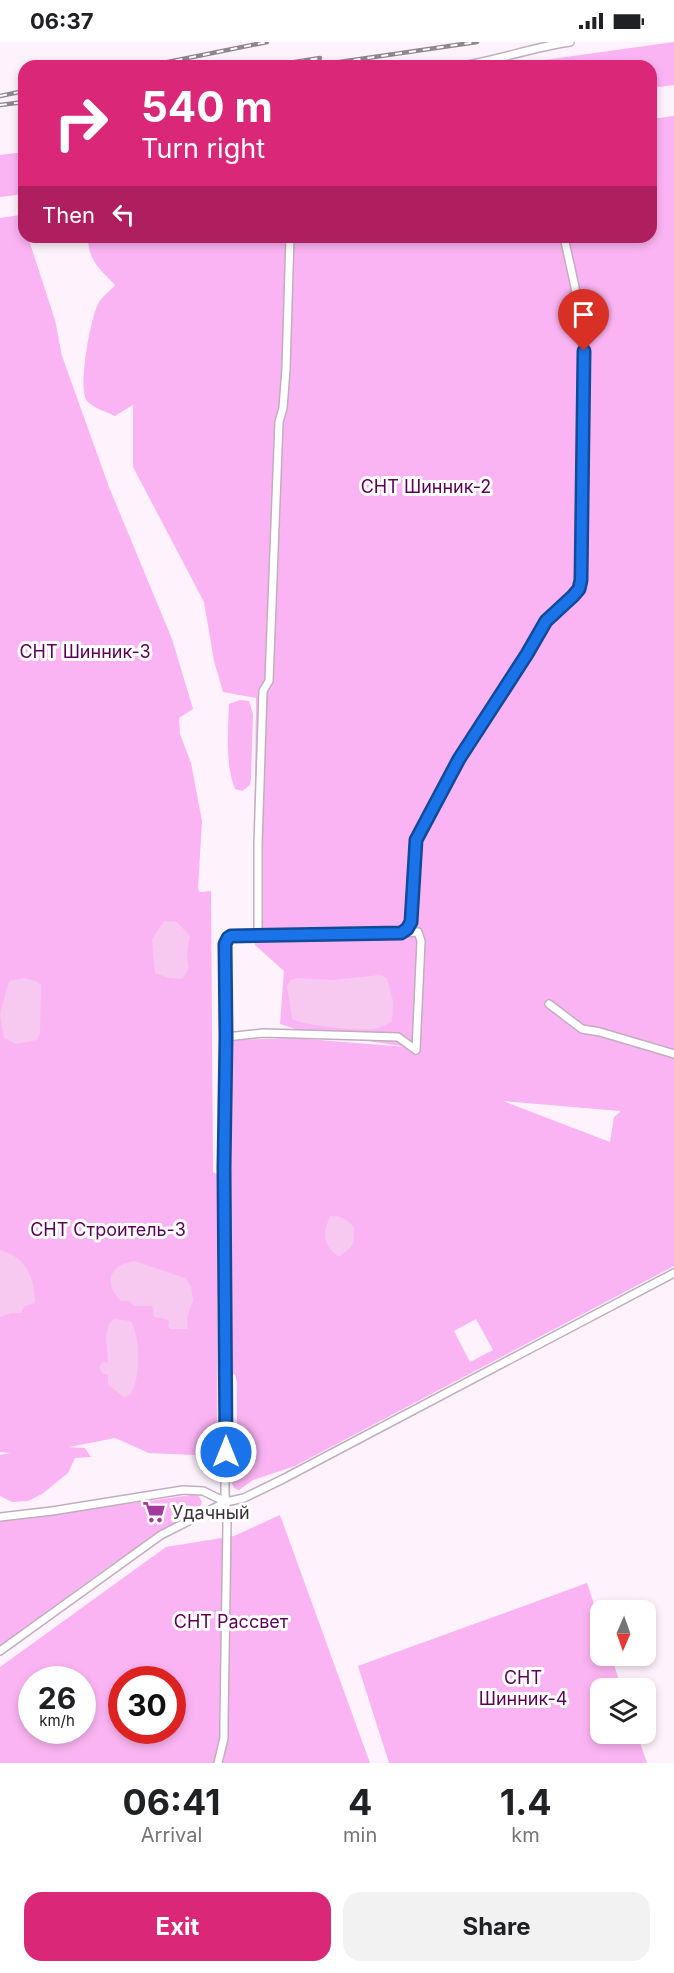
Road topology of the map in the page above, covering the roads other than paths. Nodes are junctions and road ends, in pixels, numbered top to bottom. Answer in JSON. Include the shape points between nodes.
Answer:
{"nodes":[{"id":1,"x":570,"y":42,"type":"edge"},
{"id":2,"x":495,"y":60,"type":"edge"},
{"id":3,"x":290,"y":243,"type":"edge"},
{"id":4,"x":565,"y":243,"type":"edge"},
{"id":5,"x":401,"y":933,"type":"junction"},
{"id":6,"x":258,"y":935,"type":"junction"},
{"id":7,"x":549,"y":1004,"type":"dead end"},
{"id":8,"x":226,"y":1037,"type":"junction"},
{"id":9,"x":674,"y":1054,"type":"edge"},
{"id":10,"x":674,"y":1273,"type":"edge"},
{"id":11,"x":226,"y":1502,"type":"junction"},
{"id":12,"x":0,"y":1517,"type":"edge"},
{"id":13,"x":0,"y":1651,"type":"edge"},
{"id":14,"x":218,"y":1763,"type":"edge"}],
"edges":[{"from":1,"to":2,"type":"street"},
{"from":3,"to":6,"type":"street","via":[[269,681],[263,691]]},
{"from":4,"to":5,"type":"street","via":[[585,364],[579,589],[546,621],[459,759],[416,840],[411,922]]},
{"from":5,"to":6,"type":"street"},
{"from":5,"to":8,"type":"street","via":[[418,932],[421,941],[417,1050],[398,1037],[264,1033]]},
{"from":6,"to":8,"type":"street","via":[[231,936],[225,944]]},
{"from":7,"to":9,"type":"street","via":[[582,1029]]},
{"from":8,"to":11,"type":"street"},
{"from":10,"to":11,"type":"street","via":[[283,1479],[244,1498]]},
{"from":11,"to":12,"type":"street","via":[[202,1491],[183,1490]]},
{"from":11,"to":13,"type":"street","via":[[161,1535]]},
{"from":11,"to":14,"type":"street","via":[[224,1738]]}]}
